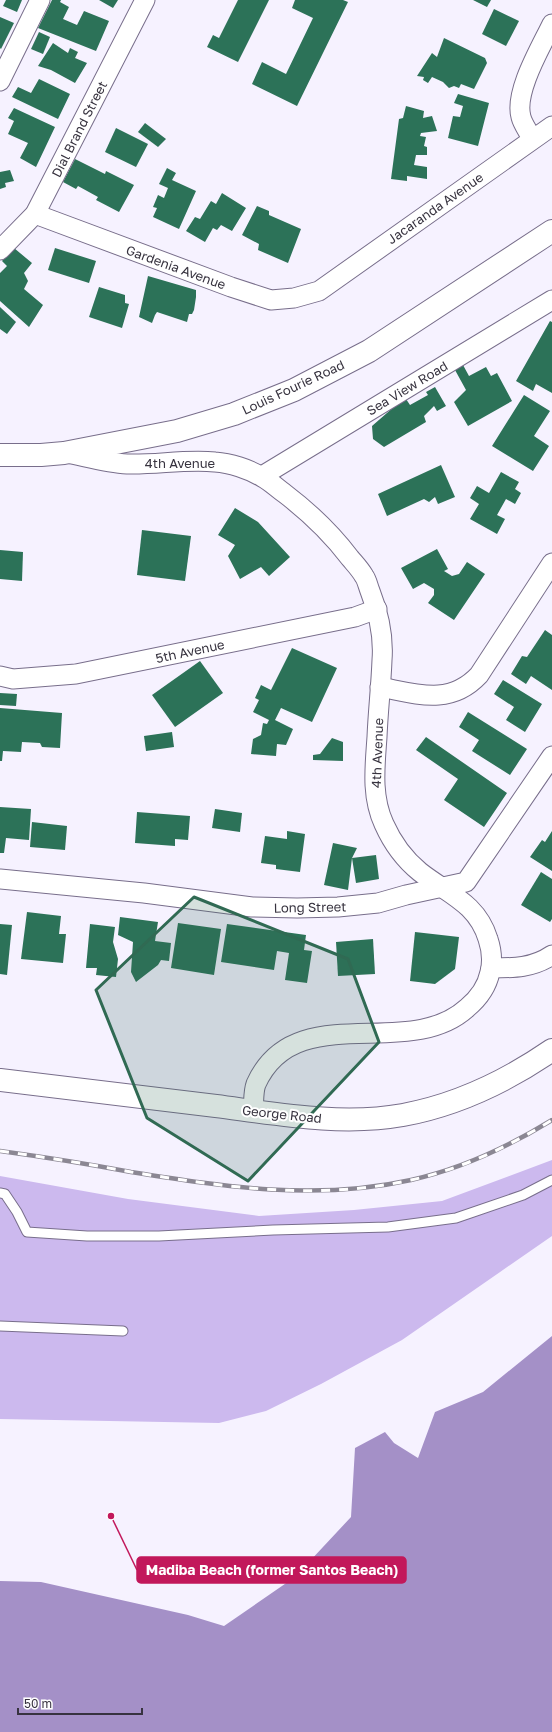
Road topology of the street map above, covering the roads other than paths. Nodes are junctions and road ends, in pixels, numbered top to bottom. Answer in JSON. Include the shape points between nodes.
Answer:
{"nodes":[{"id":1,"x":40,"y":0,"type":"edge"},
{"id":2,"x":145,"y":0,"type":"edge"},
{"id":3,"x":552,"y":24,"type":"edge"},
{"id":4,"x":0,"y":81,"type":"edge"},
{"id":5,"x":552,"y":126,"type":"edge"},
{"id":6,"x":532,"y":139,"type":"junction"},
{"id":7,"x":35,"y":214,"type":"junction"},
{"id":8,"x":552,"y":231,"type":"edge"},
{"id":9,"x":0,"y":250,"type":"edge"},
{"id":10,"x":319,"y":291,"type":"joint"},
{"id":11,"x":552,"y":300,"type":"edge"},
{"id":12,"x":64,"y":453,"type":"junction"},
{"id":13,"x":0,"y":455,"type":"edge"},
{"id":14,"x":262,"y":476,"type":"junction"},
{"id":15,"x":552,"y":563,"type":"edge"},
{"id":16,"x":377,"y":608,"type":"junction"},
{"id":17,"x":0,"y":676,"type":"edge"},
{"id":18,"x":380,"y":687,"type":"junction"},
{"id":19,"x":552,"y":756,"type":"edge"},
{"id":20,"x":0,"y":880,"type":"edge"},
{"id":21,"x":443,"y":887,"type":"junction"},
{"id":22,"x":552,"y":955,"type":"edge"},
{"id":23,"x":491,"y":968,"type":"junction"},
{"id":24,"x":552,"y":1050,"type":"edge"},
{"id":25,"x":0,"y":1080,"type":"edge"},
{"id":26,"x":253,"y":1111,"type":"junction"},
{"id":27,"x":552,"y":1180,"type":"edge"},
{"id":28,"x":0,"y":1193,"type":"edge"},
{"id":29,"x":0,"y":1326,"type":"edge"},
{"id":30,"x":123,"y":1331,"type":"dead end"}],
"edges":[{"from":1,"to":4,"type":"street"},
{"from":2,"to":7,"type":"street","name":"Dial Brand Street"},
{"from":3,"to":6,"type":"street","via":[[532,65],[520,102],[521,117]]},
{"from":5,"to":6,"type":"street","name":"Jacaranda Avenue"},
{"from":6,"to":10,"type":"street","name":"Jacaranda Avenue"},
{"from":7,"to":9,"type":"street","name":"Dial Brand Street"},
{"from":7,"to":10,"type":"street","name":"Gardenia Avenue","via":[[271,300],[294,298]]},
{"from":8,"to":12,"type":"main road","name":"Louis Fourie Road","via":[[369,351],[294,390],[234,414],[177,431]]},
{"from":11,"to":14,"type":"street","name":"Sea View Road"},
{"from":12,"to":13,"type":"main road","name":"Louis Fourie Road"},
{"from":12,"to":14,"type":"street","name":"4th Avenue","via":[[128,464],[216,462]]},
{"from":14,"to":16,"type":"street","name":"4th Avenue","via":[[309,512],[337,541],[364,576]]},
{"from":15,"to":18,"type":"street","via":[[472,683],[443,696]]},
{"from":16,"to":17,"type":"street","name":"5th Avenue","via":[[355,617],[76,674],[13,679]]},
{"from":16,"to":18,"type":"street","name":"4th Avenue","via":[[383,640]]},
{"from":18,"to":21,"type":"street","name":"4th Avenue","via":[[374,778],[378,809],[393,841],[405,857],[419,871]]},
{"from":19,"to":21,"type":"street","name":"Long Street","via":[[466,882]]},
{"from":20,"to":21,"type":"street","name":"Long Street","via":[[144,893],[252,907],[338,907],[378,904]]},
{"from":21,"to":23,"type":"street","name":"4th Avenue","via":[[471,909],[484,925],[493,958]]},
{"from":22,"to":23,"type":"street","via":[[541,963],[518,968]]},
{"from":23,"to":26,"type":"street","name":"4th Avenue","via":[[488,982],[478,998],[461,1014],[447,1022],[427,1029],[406,1032],[320,1036],[285,1048],[255,1086]]},
{"from":24,"to":26,"type":"main road","name":"George Road","via":[[485,1089],[448,1103],[403,1115],[358,1119]]},
{"from":25,"to":26,"type":"main road","name":"George Road"},
{"from":27,"to":28,"type":"lane","via":[[522,1195],[456,1218],[388,1228],[273,1230],[159,1236],[87,1236],[27,1232],[5,1194]]},
{"from":29,"to":30,"type":"lane"}]}
